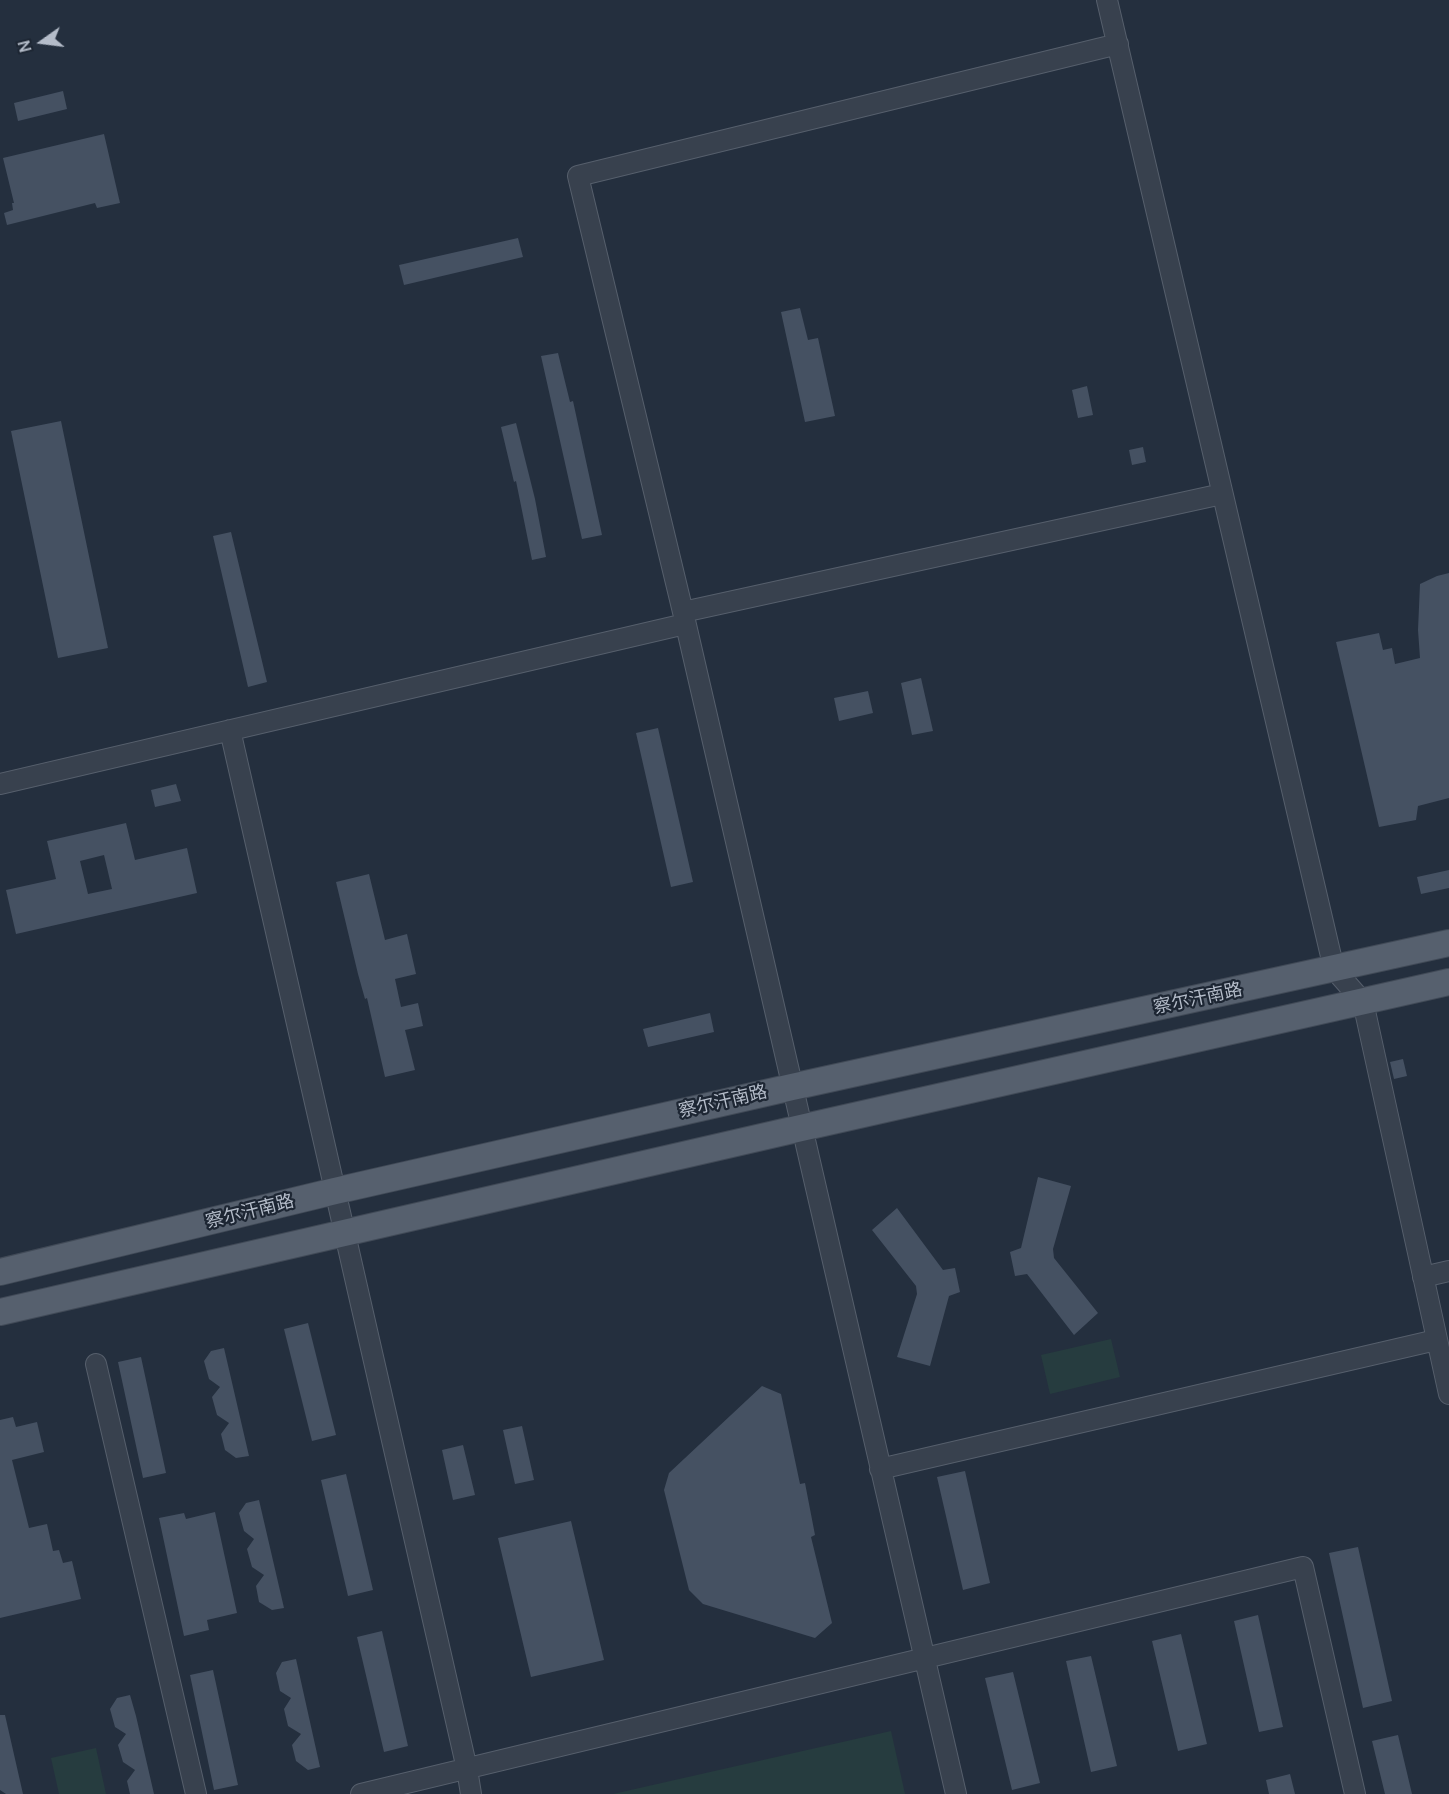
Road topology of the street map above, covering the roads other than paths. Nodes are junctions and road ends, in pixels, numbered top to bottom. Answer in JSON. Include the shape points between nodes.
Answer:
{"nodes":[{"id":1,"x":1107,"y":0,"type":"edge"},
{"id":2,"x":1118,"y":44,"type":"junction"},
{"id":3,"x":1222,"y":494,"type":"junction"},
{"id":4,"x":684,"y":618,"type":"junction"},
{"id":5,"x":230,"y":730,"type":"junction"},
{"id":6,"x":0,"y":784,"type":"edge"},
{"id":7,"x":1449,"y":943,"type":"edge"},
{"id":8,"x":1334,"y":969,"type":"junction"},
{"id":9,"x":1449,"y":982,"type":"edge"},
{"id":10,"x":1363,"y":1002,"type":"junction"},
{"id":11,"x":792,"y":1087,"type":"junction"},
{"id":12,"x":801,"y":1128,"type":"junction"},
{"id":13,"x":335,"y":1191,"type":"junction"},
{"id":14,"x":344,"y":1232,"type":"junction"},
{"id":15,"x":1449,"y":1270,"type":"edge"},
{"id":16,"x":0,"y":1272,"type":"edge"},
{"id":17,"x":1423,"y":1277,"type":"junction"},
{"id":18,"x":0,"y":1312,"type":"edge"},
{"id":19,"x":1436,"y":1340,"type":"junction"},
{"id":20,"x":96,"y":1364,"type":"dead end"},
{"id":21,"x":1449,"y":1394,"type":"edge"},
{"id":22,"x":880,"y":1468,"type":"junction"},
{"id":23,"x":924,"y":1657,"type":"junction"},
{"id":24,"x":467,"y":1769,"type":"junction"},
{"id":25,"x":196,"y":1794,"type":"edge"},
{"id":26,"x":361,"y":1794,"type":"edge"},
{"id":27,"x":471,"y":1794,"type":"edge"},
{"id":28,"x":956,"y":1794,"type":"edge"},
{"id":29,"x":1355,"y":1794,"type":"edge"}],
"edges":[{"from":1,"to":2,"type":"street"},
{"from":2,"to":3,"type":"street"},
{"from":2,"to":4,"type":"street","via":[[578,176]]},
{"from":3,"to":4,"type":"street"},
{"from":3,"to":8,"type":"street"},
{"from":4,"to":5,"type":"street"},
{"from":4,"to":11,"type":"street"},
{"from":5,"to":6,"type":"street"},
{"from":5,"to":13,"type":"street"},
{"from":7,"to":8,"type":"main road","name":"察尔汗南路"},
{"from":8,"to":10,"type":"street"},
{"from":8,"to":11,"type":"main road","name":"察尔汗南路"},
{"from":9,"to":10,"type":"main road"},
{"from":10,"to":12,"type":"main road"},
{"from":10,"to":17,"type":"street"},
{"from":11,"to":12,"type":"street"},
{"from":11,"to":13,"type":"main road","name":"察尔汗南路"},
{"from":12,"to":14,"type":"main road"},
{"from":12,"to":22,"type":"street"},
{"from":13,"to":14,"type":"street"},
{"from":13,"to":16,"type":"main road","name":"察尔汗南路"},
{"from":14,"to":18,"type":"main road"},
{"from":14,"to":24,"type":"street"},
{"from":15,"to":17,"type":"street"},
{"from":17,"to":19,"type":"street"},
{"from":19,"to":21,"type":"street"},
{"from":19,"to":22,"type":"street"},
{"from":20,"to":25,"type":"street"},
{"from":22,"to":23,"type":"street"},
{"from":23,"to":24,"type":"street"},
{"from":23,"to":28,"type":"street"},
{"from":23,"to":29,"type":"street","via":[[1303,1567]]},
{"from":24,"to":26,"type":"street"},
{"from":24,"to":27,"type":"street"}]}
